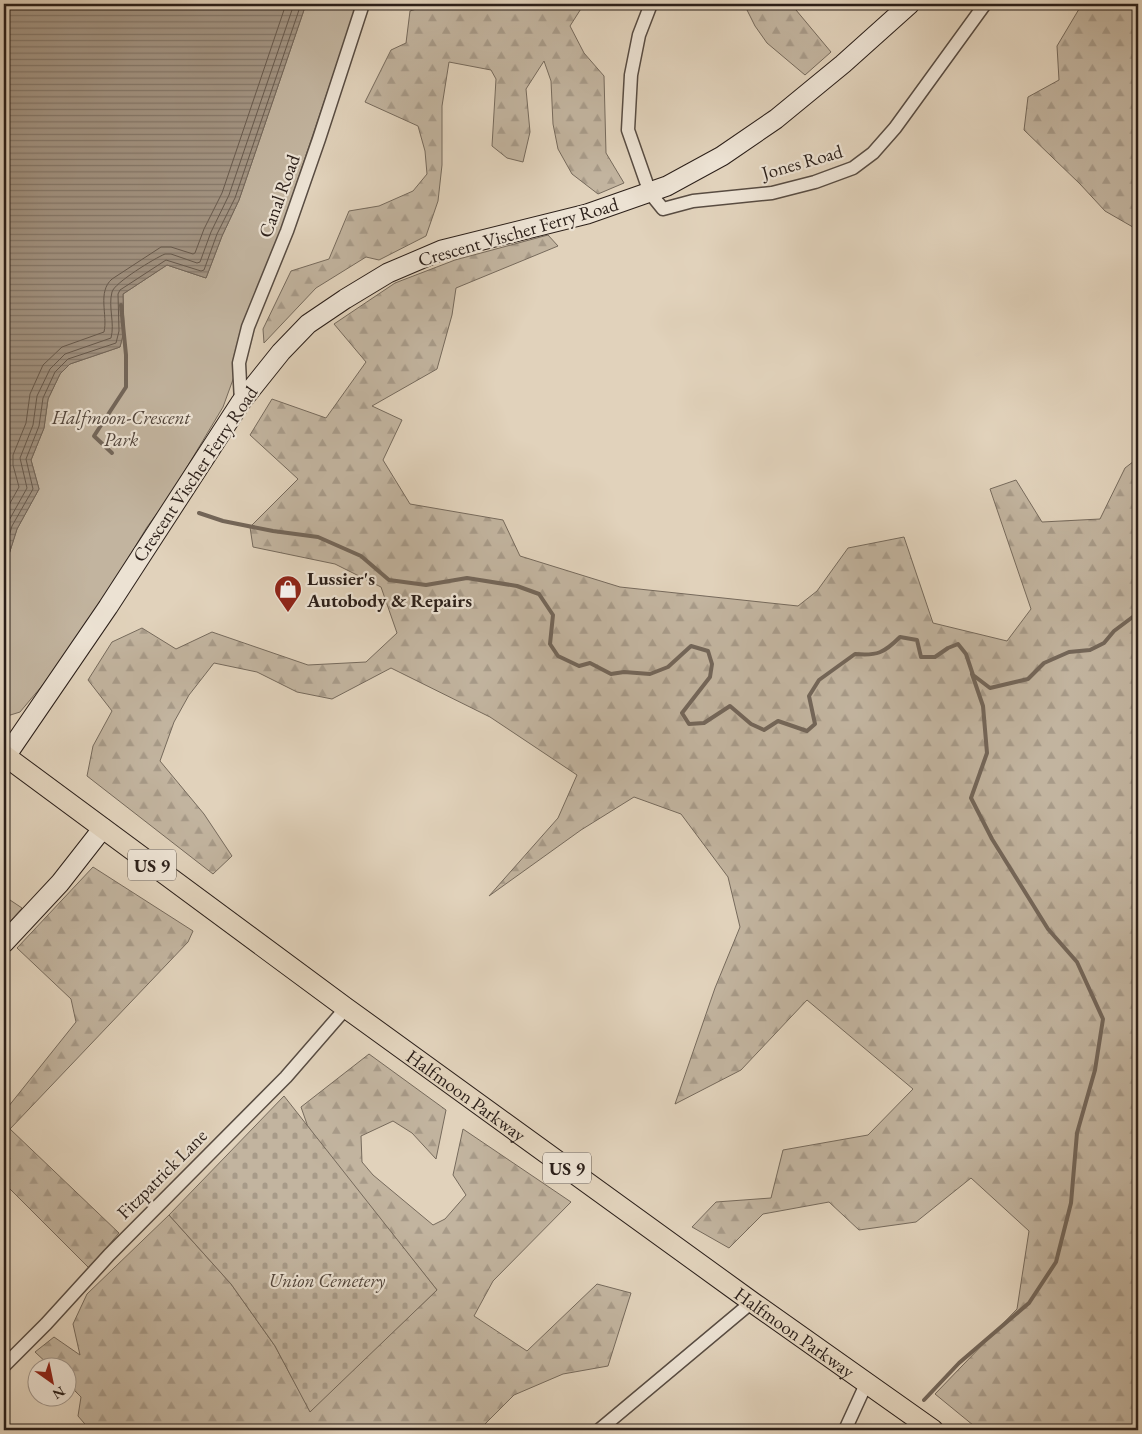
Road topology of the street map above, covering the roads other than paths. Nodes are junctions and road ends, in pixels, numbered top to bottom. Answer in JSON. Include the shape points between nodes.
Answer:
{"nodes":[{"id":1,"x":363,"y":4,"type":"edge"},
{"id":2,"x":651,"y":4,"type":"edge"},
{"id":3,"x":910,"y":4,"type":"edge"},
{"id":4,"x":985,"y":4,"type":"edge"},
{"id":5,"x":650,"y":193,"type":"junction"},
{"id":6,"x":241,"y":402,"type":"junction"},
{"id":7,"x":5,"y":756,"type":"edge"},
{"id":8,"x":103,"y":828,"type":"junction"},
{"id":9,"x":4,"y":942,"type":"edge"},
{"id":10,"x":346,"y":1008,"type":"junction"},
{"id":11,"x":752,"y":1302,"type":"junction"},
{"id":12,"x":4,"y":1366,"type":"edge"},
{"id":13,"x":867,"y":1382,"type":"junction"},
{"id":14,"x":599,"y":1430,"type":"edge"},
{"id":15,"x":846,"y":1430,"type":"edge"},
{"id":16,"x":934,"y":1430,"type":"edge"}],
"edges":[{"from":1,"to":6,"type":"street","name":"Canal Road","via":[[287,231],[248,327],[239,363]]},
{"from":2,"to":5,"type":"street","via":[[639,36],[628,130]]},
{"from":3,"to":5,"type":"main road","name":"Crescent Vischer Ferry Road","via":[[844,64],[776,119],[722,156]]},
{"from":4,"to":5,"type":"street","name":"Jones Road","via":[[895,128],[873,153],[853,168],[772,193],[693,201],[663,210]]},
{"from":5,"to":6,"type":"main road","name":"Crescent Vischer Ferry Road","via":[[587,214],[442,250],[388,272],[308,324]]},
{"from":6,"to":7,"type":"main road","name":"Crescent Vischer Ferry Road","via":[[108,607]]},
{"from":7,"to":8,"type":"main road","name":"Halfmoon Parkway","number":"US 9"},
{"from":8,"to":9,"type":"main road","via":[[60,883]]},
{"from":8,"to":10,"type":"main road","name":"Halfmoon Parkway","number":"US 9"},
{"from":10,"to":11,"type":"main road","name":"Halfmoon Parkway","number":"US 9"},
{"from":10,"to":12,"type":"street","name":"Fitzpatrick Lane","via":[[286,1077]]},
{"from":11,"to":13,"type":"main road","name":"Halfmoon Parkway","number":"US 9"},
{"from":11,"to":14,"type":"street"},
{"from":13,"to":15,"type":"street"},
{"from":13,"to":16,"type":"main road","name":"Halfmoon Parkway","number":"US 9"}]}
